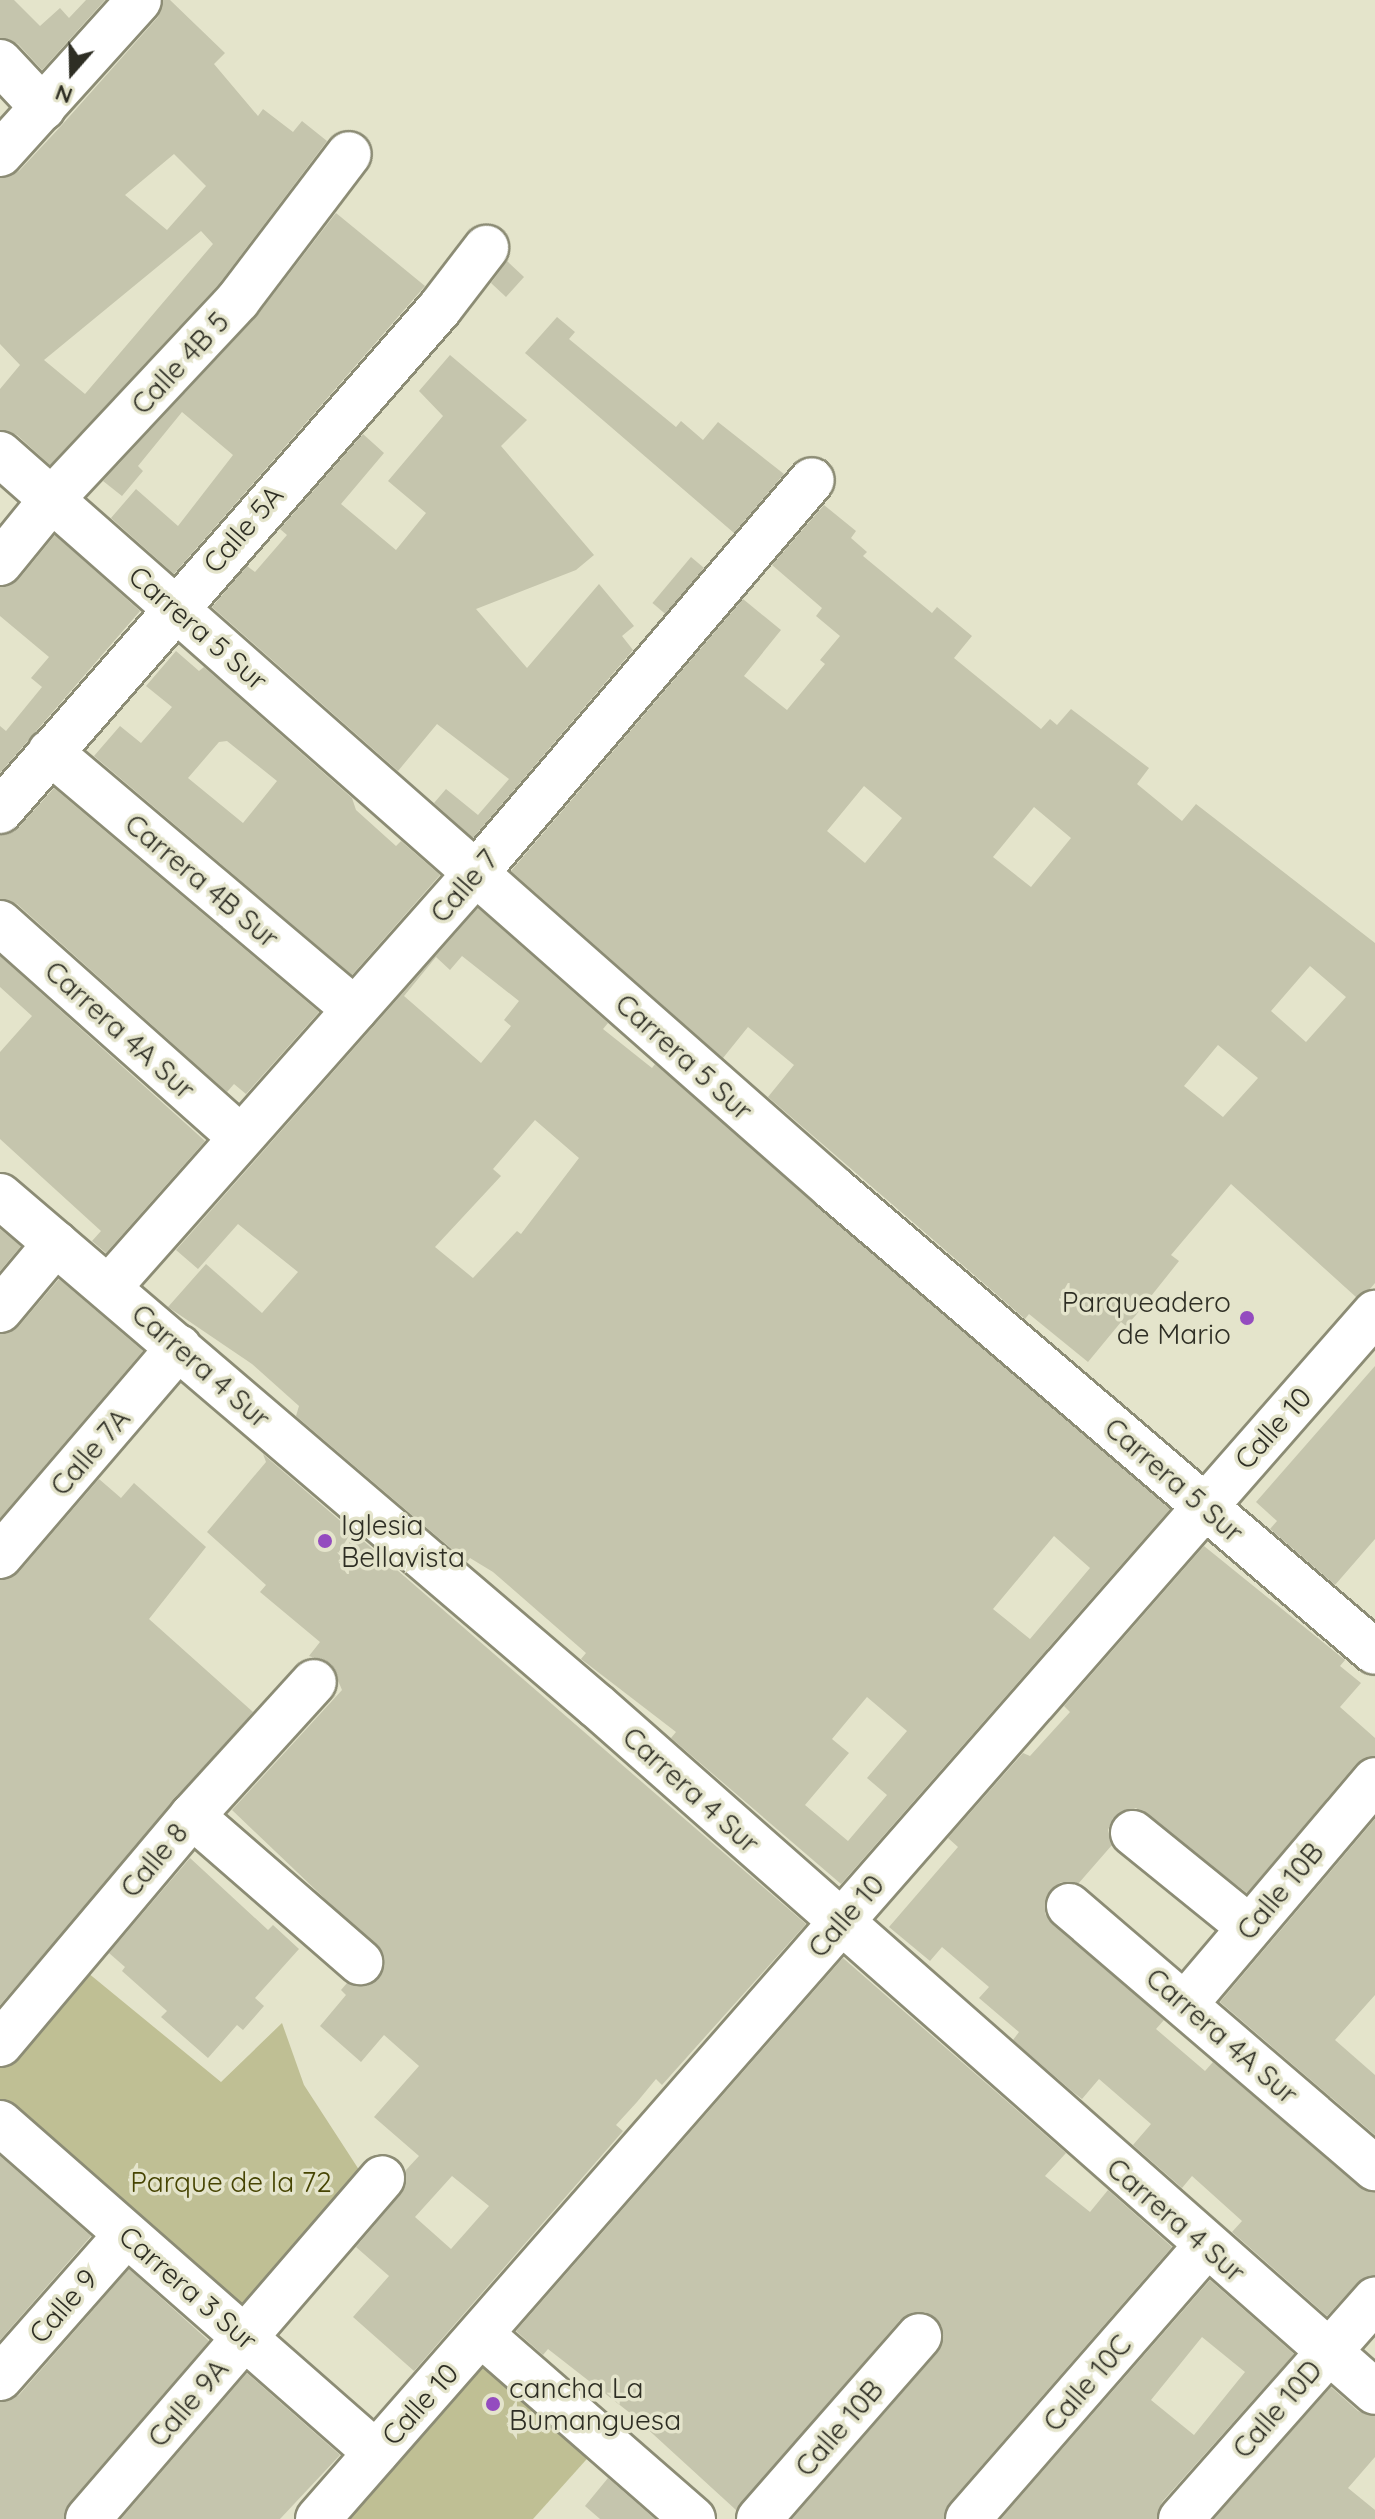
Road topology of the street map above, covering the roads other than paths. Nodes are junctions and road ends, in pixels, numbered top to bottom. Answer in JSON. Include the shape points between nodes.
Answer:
{"nodes":[{"id":1,"x":139,"y":0,"type":"edge"},
{"id":2,"x":0,"y":62,"type":"edge"},
{"id":3,"x":43,"y":108,"type":"junction"},
{"id":4,"x":0,"y":154,"type":"edge"},
{"id":5,"x":349,"y":154,"type":"dead end"},
{"id":6,"x":486,"y":248,"type":"dead end"},
{"id":7,"x":0,"y":454,"type":"edge"},
{"id":8,"x":812,"y":480,"type":"dead end"},
{"id":9,"x":52,"y":499,"type":"junction"},
{"id":10,"x":0,"y":563,"type":"edge"},
{"id":11,"x":175,"y":607,"type":"junction"},
{"id":12,"x":50,"y":752,"type":"junction"},
{"id":13,"x":0,"y":811,"type":"edge"},
{"id":14,"x":475,"y":874,"type":"junction"},
{"id":15,"x":0,"y":923,"type":"edge"},
{"id":16,"x":355,"y":1010,"type":"junction"},
{"id":17,"x":240,"y":1137,"type":"junction"},
{"id":18,"x":0,"y":1196,"type":"edge"},
{"id":19,"x":56,"y":1243,"type":"junction"},
{"id":20,"x":110,"y":1286,"type":"junction"},
{"id":21,"x":0,"y":1310,"type":"edge"},
{"id":22,"x":1375,"y":1313,"type":"edge"},
{"id":23,"x":179,"y":1347,"type":"junction"},
{"id":24,"x":1203,"y":1507,"type":"junction"},
{"id":25,"x":0,"y":1556,"type":"edge"},
{"id":26,"x":1375,"y":1652,"type":"edge"},
{"id":27,"x":314,"y":1682,"type":"dead end"},
{"id":28,"x":1375,"y":1780,"type":"edge"},
{"id":29,"x":192,"y":1816,"type":"junction"},
{"id":30,"x":1133,"y":1833,"type":"dead end"},
{"id":31,"x":1069,"y":1906,"type":"dead end"},
{"id":32,"x":840,"y":1923,"type":"junction"},
{"id":33,"x":1249,"y":1927,"type":"junction"},
{"id":34,"x":360,"y":1962,"type":"dead end"},
{"id":35,"x":1186,"y":2003,"type":"junction"},
{"id":36,"x":0,"y":2044,"type":"edge"},
{"id":37,"x":1,"y":2126,"type":"edge"},
{"id":38,"x":1375,"y":2168,"type":"edge"},
{"id":39,"x":382,"y":2178,"type":"dead end"},
{"id":40,"x":126,"y":2235,"type":"junction"},
{"id":41,"x":1206,"y":2246,"type":"junction"},
{"id":42,"x":1375,"y":2300,"type":"edge"},
{"id":43,"x":482,"y":2335,"type":"junction"},
{"id":44,"x":919,"y":2336,"type":"dead end"},
{"id":45,"x":244,"y":2338,"type":"junction"},
{"id":46,"x":1328,"y":2352,"type":"junction"},
{"id":47,"x":0,"y":2378,"type":"edge"},
{"id":48,"x":1375,"y":2392,"type":"edge"},
{"id":49,"x":376,"y":2453,"type":"junction"},
{"id":50,"x":88,"y":2519,"type":"edge"},
{"id":51,"x":318,"y":2519,"type":"edge"},
{"id":52,"x":693,"y":2519,"type":"edge"},
{"id":53,"x":759,"y":2519,"type":"edge"},
{"id":54,"x":968,"y":2519,"type":"edge"},
{"id":55,"x":1181,"y":2519,"type":"edge"}],
"edges":[{"from":1,"to":3,"type":"street"},
{"from":2,"to":3,"type":"street"},
{"from":3,"to":4,"type":"street"},
{"from":5,"to":9,"type":"street","name":"Calle 4B 5","via":[[238,300]]},
{"from":6,"to":11,"type":"street","name":"Calle 5A","via":[[440,308]]},
{"from":7,"to":9,"type":"street","name":"Carrera 5 Sur"},
{"from":8,"to":14,"type":"street","name":"Calle 7"},
{"from":9,"to":10,"type":"street","name":"Calle 4B 5"},
{"from":9,"to":11,"type":"street","name":"Carrera 5 Sur"},
{"from":11,"to":12,"type":"street","name":"Calle 5A"},
{"from":11,"to":14,"type":"street","name":"Carrera 5 Sur"},
{"from":12,"to":13,"type":"street","name":"Calle 5A"},
{"from":12,"to":16,"type":"street","name":"Carrera 4B Sur"},
{"from":14,"to":16,"type":"street","name":"Calle 7"},
{"from":14,"to":24,"type":"street","name":"Carrera 5 Sur"},
{"from":15,"to":17,"type":"street","name":"Carrera 4A Sur"},
{"from":16,"to":17,"type":"street","name":"Calle 7"},
{"from":17,"to":20,"type":"street","name":"Calle 7"},
{"from":18,"to":19,"type":"street","name":"Carrera 4 Sur"},
{"from":19,"to":20,"type":"street","name":"Carrera 4 Sur"},
{"from":19,"to":21,"type":"street"},
{"from":20,"to":23,"type":"street","name":"Carrera 4 Sur"},
{"from":22,"to":24,"type":"street","name":"Calle 10"},
{"from":23,"to":25,"type":"street","name":"Calle 7A"},
{"from":23,"to":32,"type":"street","name":"Carrera 4 Sur"},
{"from":24,"to":26,"type":"street","name":"Carrera 5 Sur"},
{"from":24,"to":32,"type":"street","name":"Calle 10"},
{"from":27,"to":29,"type":"street","name":"Calle 8"},
{"from":28,"to":33,"type":"street","name":"Calle 10B"},
{"from":29,"to":34,"type":"street"},
{"from":29,"to":36,"type":"street","name":"Calle 8"},
{"from":30,"to":33,"type":"street"},
{"from":31,"to":35,"type":"street","name":"Carrera 4A Sur"},
{"from":32,"to":41,"type":"street","name":"Carrera 4 Sur"},
{"from":32,"to":43,"type":"street","name":"Calle 10"},
{"from":33,"to":35,"type":"street","name":"Calle 10B"},
{"from":35,"to":38,"type":"street","name":"Carrera 4A Sur"},
{"from":37,"to":40,"type":"street","name":"Carrera 3 Sur"},
{"from":39,"to":45,"type":"street","name":"Calle 9A"},
{"from":40,"to":45,"type":"street","name":"Carrera 3 Sur"},
{"from":40,"to":47,"type":"street","name":"Calle 9"},
{"from":41,"to":46,"type":"street","name":"Carrera 4 Sur"},
{"from":41,"to":54,"type":"street","name":"Calle 10C"},
{"from":42,"to":46,"type":"street","name":"Calle 10D"},
{"from":43,"to":49,"type":"street","name":"Calle 10"},
{"from":43,"to":52,"type":"street"},
{"from":44,"to":53,"type":"street","name":"Calle 10B"},
{"from":45,"to":49,"type":"street","name":"Carrera 3 Sur"},
{"from":45,"to":50,"type":"street","name":"Calle 9A"},
{"from":46,"to":48,"type":"street","name":"Carrera 4 Sur"},
{"from":46,"to":55,"type":"street","name":"Calle 10D"},
{"from":49,"to":51,"type":"street","name":"Calle 10"}]}
